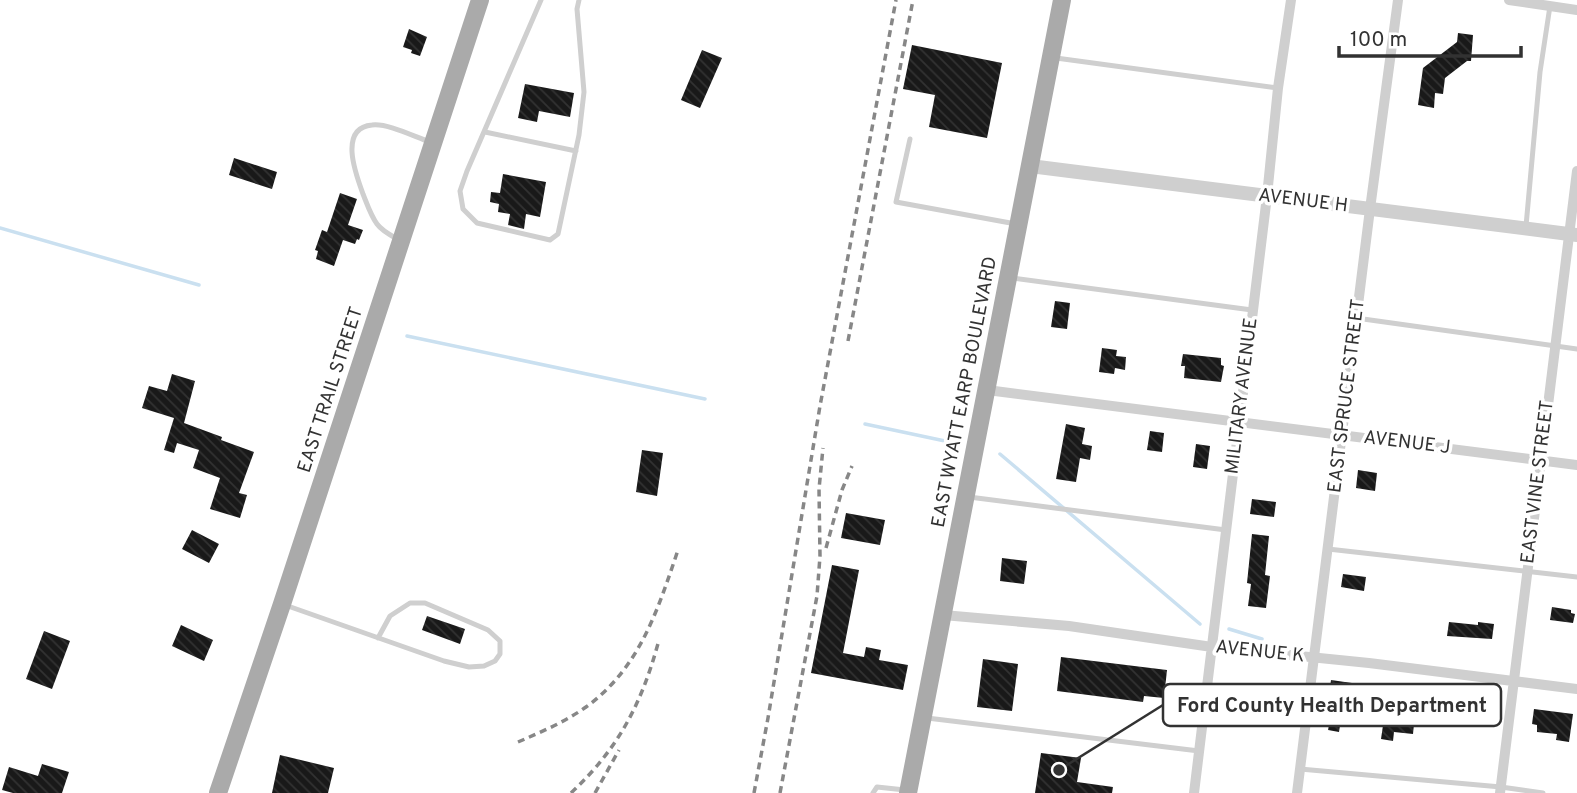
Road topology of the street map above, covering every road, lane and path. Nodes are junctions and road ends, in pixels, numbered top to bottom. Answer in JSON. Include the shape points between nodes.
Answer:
{"nodes":[{"id":1,"x":480,"y":0,"type":"edge"},
{"id":2,"x":541,"y":0,"type":"edge"},
{"id":3,"x":579,"y":0,"type":"edge"},
{"id":4,"x":1062,"y":0,"type":"edge"},
{"id":5,"x":1291,"y":0,"type":"edge"},
{"id":6,"x":1398,"y":0,"type":"edge"},
{"id":7,"x":1509,"y":0,"type":"edge"},
{"id":8,"x":1550,"y":6,"type":"junction"},
{"id":9,"x":1577,"y":10,"type":"edge"},
{"id":10,"x":1051,"y":57,"type":"junction"},
{"id":11,"x":1278,"y":88,"type":"junction"},
{"id":12,"x":485,"y":132,"type":"junction"},
{"id":13,"x":910,"y":139,"type":"dead end"},
{"id":14,"x":433,"y":144,"type":"junction"},
{"id":15,"x":576,"y":151,"type":"junction"},
{"id":16,"x":1030,"y":166,"type":"junction"},
{"id":17,"x":1577,"y":171,"type":"edge"},
{"id":18,"x":1267,"y":196,"type":"junction"},
{"id":19,"x":1370,"y":209,"type":"junction"},
{"id":20,"x":1019,"y":224,"type":"junction"},
{"id":21,"x":1526,"y":228,"type":"junction"},
{"id":22,"x":1573,"y":234,"type":"edge"},
{"id":23,"x":402,"y":242,"type":"junction"},
{"id":24,"x":1571,"y":268,"type":"edge"},
{"id":25,"x":1008,"y":277,"type":"junction"},
{"id":26,"x":1252,"y":310,"type":"junction"},
{"id":27,"x":1356,"y":318,"type":"junction"},
{"id":28,"x":1555,"y":346,"type":"junction"},
{"id":29,"x":1577,"y":349,"type":"edge"},
{"id":30,"x":986,"y":390,"type":"junction"},
{"id":31,"x":1239,"y":422,"type":"junction"},
{"id":32,"x":1342,"y":435,"type":"junction"},
{"id":33,"x":1541,"y":460,"type":"junction"},
{"id":34,"x":1577,"y":465,"type":"edge"},
{"id":35,"x":966,"y":497,"type":"junction"},
{"id":36,"x":1226,"y":530,"type":"junction"},
{"id":37,"x":1328,"y":549,"type":"junction"},
{"id":38,"x":1527,"y":571,"type":"junction"},
{"id":39,"x":1577,"y":577,"type":"edge"},
{"id":40,"x":282,"y":604,"type":"junction"},
{"id":41,"x":943,"y":615,"type":"junction"},
{"id":42,"x":378,"y":638,"type":"junction"},
{"id":43,"x":1212,"y":647,"type":"junction"},
{"id":44,"x":1314,"y":658,"type":"junction"},
{"id":45,"x":1514,"y":681,"type":"junction"},
{"id":46,"x":1577,"y":689,"type":"edge"},
{"id":47,"x":923,"y":717,"type":"junction"},
{"id":48,"x":1199,"y":751,"type":"junction"},
{"id":49,"x":1300,"y":769,"type":"junction"},
{"id":50,"x":1500,"y":790,"type":"edge"},
{"id":51,"x":908,"y":792,"type":"edge"},
{"id":52,"x":218,"y":793,"type":"edge"},
{"id":53,"x":873,"y":793,"type":"edge"},
{"id":54,"x":1194,"y":793,"type":"edge"},
{"id":55,"x":1297,"y":793,"type":"edge"},
{"id":56,"x":1543,"y":793,"type":"edge"}],
"edges":[{"from":1,"to":14,"type":"main road","name":"EAST TRAIL STREET"},
{"from":2,"to":12,"type":"lane"},
{"from":3,"to":15,"type":"lane","via":[[584,92]]},
{"from":4,"to":10,"type":"main road","name":"EAST WYATT EARP BOULEVARD"},
{"from":5,"to":11,"type":"street","name":"MILITARY AVENUE"},
{"from":6,"to":19,"type":"street","name":"EAST SPRUCE STREET"},
{"from":7,"to":8,"type":"street"},
{"from":8,"to":9,"type":"street"},
{"from":8,"to":21,"type":"lane"},
{"from":10,"to":11,"type":"lane"},
{"from":10,"to":16,"type":"main road","name":"EAST WYATT EARP BOULEVARD"},
{"from":11,"to":18,"type":"street","name":"MILITARY AVENUE"},
{"from":12,"to":15,"type":"lane"},
{"from":12,"to":15,"type":"lane","via":[[460,191],[463,209],[477,223],[550,240],[558,234]]},
{"from":13,"to":20,"type":"lane","via":[[895,202]]},
{"from":14,"to":23,"type":"main road","name":"EAST TRAIL STREET"},
{"from":14,"to":23,"type":"lane","via":[[374,124],[357,132],[352,143],[356,176],[369,209],[378,226]]},
{"from":16,"to":18,"type":"street","name":"AVENUE H"},
{"from":16,"to":20,"type":"main road","name":"EAST WYATT EARP BOULEVARD"},
{"from":17,"to":22,"type":"street","name":"EAST VINE STREET"},
{"from":18,"to":19,"type":"street","name":"AVENUE H"},
{"from":18,"to":26,"type":"street","name":"MILITARY AVENUE"},
{"from":19,"to":21,"type":"street","name":"AVENUE H"},
{"from":19,"to":27,"type":"street","name":"EAST SPRUCE STREET"},
{"from":20,"to":25,"type":"main road","name":"EAST WYATT EARP BOULEVARD"},
{"from":21,"to":22,"type":"street","name":"AVENUE H"},
{"from":22,"to":24,"type":"street","name":"EAST VINE STREET"},
{"from":23,"to":40,"type":"main road","name":"EAST TRAIL STREET"},
{"from":24,"to":28,"type":"street","name":"EAST VINE STREET"},
{"from":25,"to":26,"type":"lane"},
{"from":25,"to":30,"type":"main road","name":"EAST WYATT EARP BOULEVARD"},
{"from":26,"to":31,"type":"street","name":"MILITARY AVENUE"},
{"from":27,"to":28,"type":"lane"},
{"from":27,"to":32,"type":"street","name":"EAST SPRUCE STREET"},
{"from":28,"to":29,"type":"lane"},
{"from":28,"to":33,"type":"street","name":"EAST VINE STREET"},
{"from":30,"to":31,"type":"street","name":"AVENUE J"},
{"from":30,"to":35,"type":"main road","name":"EAST WYATT EARP BOULEVARD"},
{"from":31,"to":32,"type":"street","name":"AVENUE J"},
{"from":31,"to":36,"type":"street","name":"MILITARY AVENUE"},
{"from":32,"to":33,"type":"street","name":"AVENUE J"},
{"from":32,"to":37,"type":"street","name":"EAST SPRUCE STREET"},
{"from":33,"to":34,"type":"street","name":"AVENUE J"},
{"from":33,"to":38,"type":"street","name":"EAST VINE STREET"},
{"from":35,"to":36,"type":"lane"},
{"from":35,"to":41,"type":"main road","name":"EAST WYATT EARP BOULEVARD"},
{"from":36,"to":43,"type":"street","name":"MILITARY AVENUE"},
{"from":37,"to":38,"type":"lane"},
{"from":37,"to":44,"type":"street","name":"EAST SPRUCE STREET"},
{"from":38,"to":39,"type":"lane"},
{"from":38,"to":45,"type":"street","name":"EAST VINE STREET"},
{"from":40,"to":42,"type":"lane"},
{"from":40,"to":52,"type":"main road","name":"EAST TRAIL STREET"},
{"from":41,"to":43,"type":"street","name":"AVENUE K","via":[[1069,626]]},
{"from":41,"to":47,"type":"main road","name":"EAST WYATT EARP BOULEVARD"},
{"from":42,"to":42,"type":"lane","via":[[469,667],[484,666],[500,654],[500,641],[488,630],[425,603],[410,603],[390,616]]},
{"from":43,"to":44,"type":"street","name":"AVENUE K"},
{"from":43,"to":48,"type":"street","name":"MILITARY AVENUE"},
{"from":44,"to":45,"type":"street","name":"AVENUE K"},
{"from":44,"to":49,"type":"street","name":"EAST SPRUCE STREET"},
{"from":45,"to":46,"type":"street","name":"AVENUE K"},
{"from":45,"to":50,"type":"street","name":"EAST VINE STREET"},
{"from":47,"to":48,"type":"lane"},
{"from":47,"to":51,"type":"main road","name":"EAST WYATT EARP BOULEVARD"},
{"from":48,"to":54,"type":"street","name":"MILITARY AVENUE"},
{"from":49,"to":50,"type":"lane"},
{"from":49,"to":55,"type":"street","name":"EAST SPRUCE STREET"},
{"from":50,"to":56,"type":"lane"},
{"from":51,"to":53,"type":"lane","via":[[877,787]]}]}
